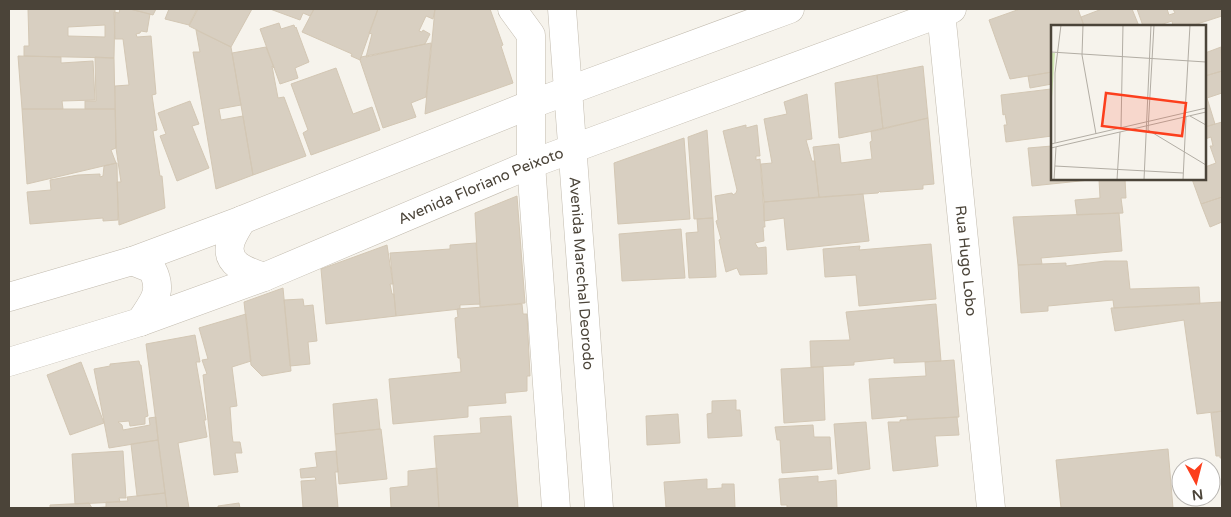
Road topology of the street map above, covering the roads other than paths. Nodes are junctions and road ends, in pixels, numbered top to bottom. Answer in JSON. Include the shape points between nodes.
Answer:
{"nodes":[{"id":1,"x":512,"y":9,"type":"edge"},
{"id":2,"x":562,"y":9,"type":"edge"},
{"id":3,"x":790,"y":9,"type":"edge"},
{"id":4,"x":946,"y":11,"type":"edge"},
{"id":5,"x":568,"y":90,"type":"junction"},
{"id":6,"x":532,"y":104,"type":"junction"},
{"id":7,"x":573,"y":148,"type":"junction"},
{"id":8,"x":531,"y":164,"type":"junction"},
{"id":9,"x":242,"y":220,"type":"junction"},
{"id":10,"x":132,"y":261,"type":"junction"},
{"id":11,"x":264,"y":278,"type":"junction"},
{"id":12,"x":9,"y":297,"type":"edge"},
{"id":13,"x":140,"y":322,"type":"junction"},
{"id":14,"x":9,"y":362,"type":"edge"},
{"id":15,"x":556,"y":508,"type":"edge"},
{"id":16,"x":599,"y":508,"type":"edge"},
{"id":17,"x":991,"y":508,"type":"edge"}],
"edges":[{"from":1,"to":6,"type":"street","via":[[531,35]]},
{"from":2,"to":5,"type":"street","name":"Avenida Marechal Deorodo"},
{"from":3,"to":5,"type":"street"},
{"from":4,"to":7,"type":"street","name":"Avenida Floriano Peixoto"},
{"from":4,"to":17,"type":"street","name":"Rua Hugo Lobo"},
{"from":5,"to":6,"type":"street"},
{"from":5,"to":7,"type":"street","name":"Avenida Marechal Deorodo"},
{"from":6,"to":8,"type":"street"},
{"from":6,"to":9,"type":"street"},
{"from":7,"to":8,"type":"street","name":"Avenida Floriano Peixoto"},
{"from":7,"to":16,"type":"street","name":"Avenida Marechal Deorodo"},
{"from":8,"to":11,"type":"street","name":"Avenida Floriano Peixoto"},
{"from":8,"to":15,"type":"street"},
{"from":9,"to":10,"type":"street"},
{"from":9,"to":11,"type":"street","via":[[230,246],[232,260],[242,269]]},
{"from":10,"to":12,"type":"street"},
{"from":10,"to":13,"type":"street","via":[[152,268],[157,279],[157,294]]},
{"from":11,"to":13,"type":"street","name":"Avenida Floriano Peixoto"},
{"from":13,"to":14,"type":"street","name":"Avenida Floriano Peixoto"}]}
